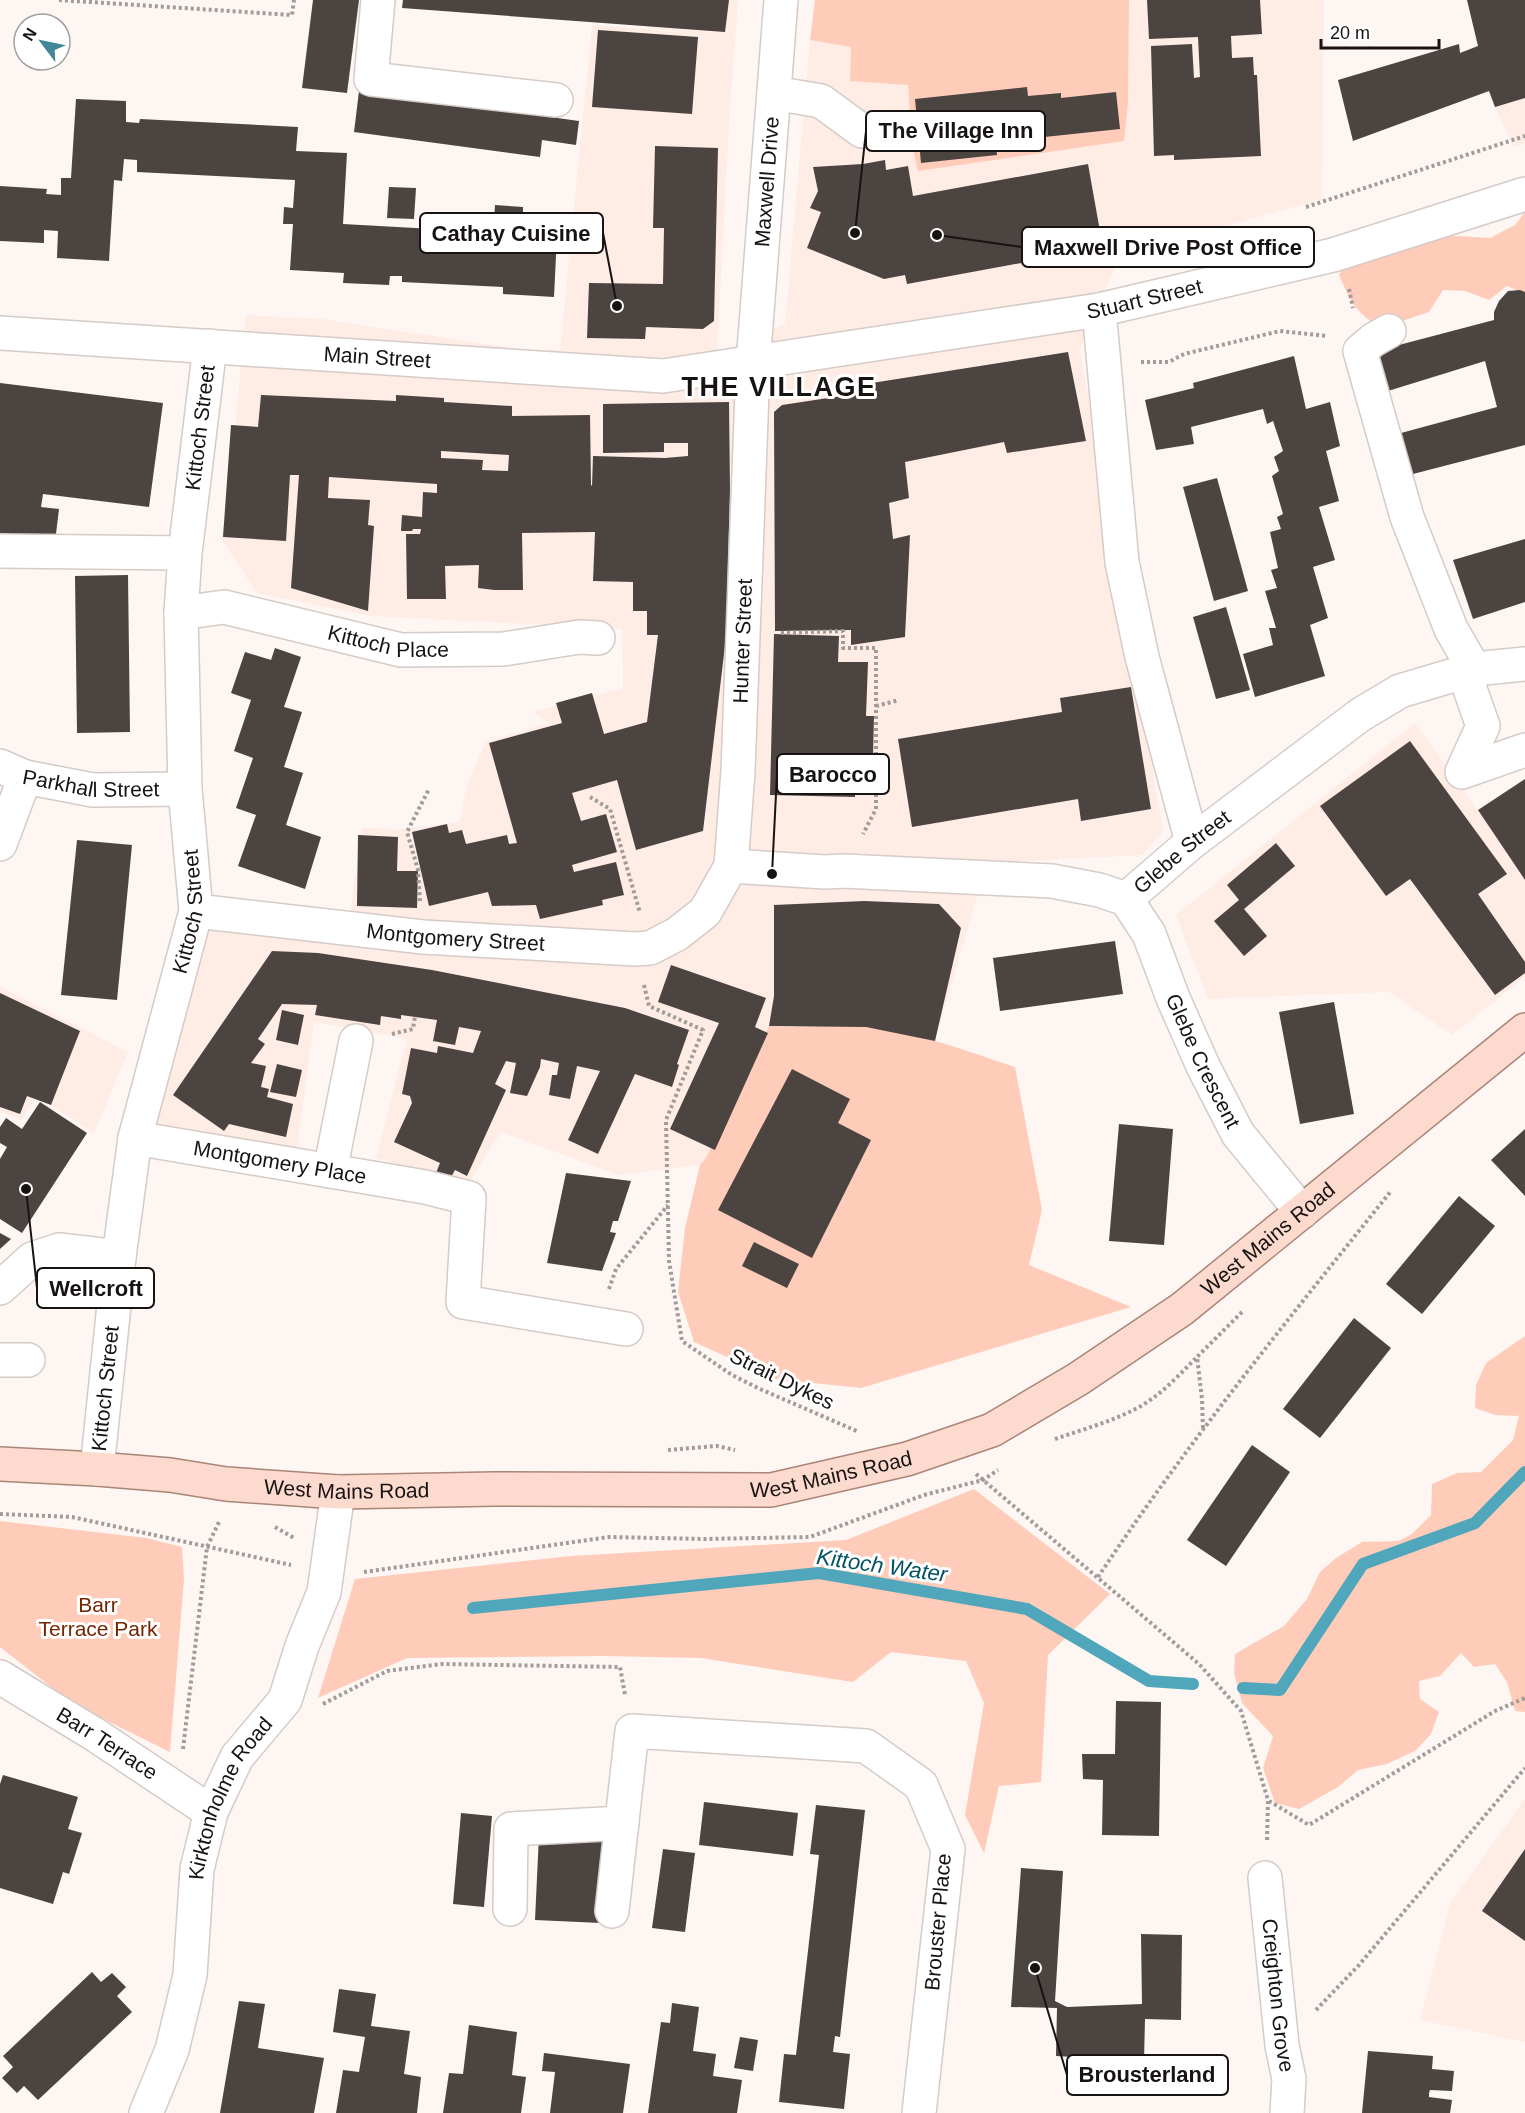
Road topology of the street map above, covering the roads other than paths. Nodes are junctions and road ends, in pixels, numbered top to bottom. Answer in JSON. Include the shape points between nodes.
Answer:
{"nodes":[{"id":1,"x":378,"y":0,"type":"edge"},
{"id":2,"x":781,"y":0,"type":"edge"},
{"id":3,"x":774,"y":93,"type":"junction"},
{"id":4,"x":556,"y":100,"type":"dead end"},
{"id":5,"x":862,"y":131,"type":"dead end"},
{"id":6,"x":1525,"y":194,"type":"edge"},
{"id":7,"x":1099,"y":310,"type":"junction"},
{"id":8,"x":1389,"y":332,"type":"dead end"},
{"id":9,"x":0,"y":333,"type":"edge"},
{"id":10,"x":210,"y":346,"type":"junction"},
{"id":11,"x":753,"y":364,"type":"junction"},
{"id":12,"x":0,"y":551,"type":"edge"},
{"id":13,"x":185,"y":553,"type":"junction"},
{"id":14,"x":181,"y":613,"type":"junction"},
{"id":15,"x":597,"y":638,"type":"dead end"},
{"id":16,"x":1525,"y":664,"type":"edge"},
{"id":17,"x":1469,"y":671,"type":"junction"},
{"id":18,"x":1525,"y":750,"type":"edge"},
{"id":19,"x":13,"y":771,"type":"edge"},
{"id":20,"x":184,"y":789,"type":"junction"},
{"id":21,"x":1192,"y":842,"type":"junction"},
{"id":22,"x":0,"y":844,"type":"edge"},
{"id":23,"x":731,"y":866,"type":"junction"},
{"id":24,"x":1126,"y":899,"type":"junction"},
{"id":25,"x":196,"y":911,"type":"junction"},
{"id":26,"x":643,"y":949,"type":"joint"},
{"id":27,"x":1525,"y":1030,"type":"edge"},
{"id":28,"x":356,"y":1041,"type":"dead end"},
{"id":29,"x":135,"y":1138,"type":"junction"},
{"id":30,"x":330,"y":1171,"type":"junction"},
{"id":31,"x":1302,"y":1212,"type":"junction"},
{"id":32,"x":119,"y":1257,"type":"junction"},
{"id":33,"x":0,"y":1288,"type":"edge"},
{"id":34,"x":612,"y":1326,"type":"road end"},
{"id":35,"x":0,"y":1464,"type":"edge"},
{"id":36,"x":97,"y":1469,"type":"junction"},
{"id":37,"x":338,"y":1492,"type":"junction"},
{"id":38,"x":0,"y":1677,"type":"edge"},
{"id":39,"x":211,"y":1812,"type":"junction"},
{"id":40,"x":622,"y":1823,"type":"junction"},
{"id":41,"x":1265,"y":1878,"type":"road end"},
{"id":42,"x":510,"y":1909,"type":"dead end"},
{"id":43,"x":612,"y":1911,"type":"dead end"},
{"id":44,"x":150,"y":2112,"type":"edge"},
{"id":45,"x":919,"y":2113,"type":"edge"},
{"id":46,"x":1287,"y":2113,"type":"edge"}],
"edges":[{"from":1,"to":4,"type":"street","via":[[371,79]]},
{"from":2,"to":3,"type":"street","name":"Maxwell Drive"},
{"from":3,"to":5,"type":"street","via":[[821,101]]},
{"from":3,"to":11,"type":"street","name":"Maxwell Drive"},
{"from":6,"to":7,"type":"street","name":"Stuart Street","via":[[1334,255]]},
{"from":7,"to":11,"type":"street","name":"Stuart Street"},
{"from":7,"to":21,"type":"street","via":[[1122,562],[1142,657]]},
{"from":8,"to":17,"type":"street","via":[[1360,351],[1407,517]]},
{"from":9,"to":10,"type":"street","name":"Main Street"},
{"from":10,"to":11,"type":"street","name":"Main Street","via":[[663,376]]},
{"from":10,"to":13,"type":"street","name":"Kittoch Street"},
{"from":11,"to":23,"type":"street","name":"Hunter Street"},
{"from":12,"to":13,"type":"street"},
{"from":13,"to":14,"type":"street","name":"Kittoch Street"},
{"from":14,"to":15,"type":"street","name":"Kittoch Place","via":[[224,607],[401,650],[504,649],[579,637]]},
{"from":14,"to":20,"type":"street","name":"Kittoch Street"},
{"from":16,"to":17,"type":"street","name":"Glebe Street"},
{"from":17,"to":18,"type":"street","via":[[1483,726],[1462,772]]},
{"from":17,"to":21,"type":"street","name":"Glebe Street","via":[[1400,691],[1360,715]]},
{"from":19,"to":20,"type":"street","name":"Parkhall Street","via":[[93,790]]},
{"from":19,"to":22,"type":"street"},
{"from":20,"to":25,"type":"street","name":"Kittoch Street"},
{"from":21,"to":24,"type":"street","name":"Glebe Street"},
{"from":23,"to":24,"type":"street","name":"Glebe Street","via":[[1052,881]]},
{"from":23,"to":26,"type":"street","name":"Hunter Street","via":[[705,912],[677,934]]},
{"from":24,"to":31,"type":"street","name":"Glebe Crescent","via":[[1149,934],[1203,1066],[1238,1134]]},
{"from":25,"to":26,"type":"street","name":"Montgomery Street","via":[[423,938]]},
{"from":25,"to":29,"type":"street","name":"Kittoch Street"},
{"from":27,"to":31,"type":"main road","name":"West Mains Road"},
{"from":28,"to":30,"type":"street"},
{"from":29,"to":30,"type":"street","name":"Montgomery Place"},
{"from":29,"to":32,"type":"street","name":"Kittoch Street"},
{"from":30,"to":34,"type":"street","name":"Montgomery Place","via":[[469,1198],[463,1302]]},
{"from":31,"to":37,"type":"main road","name":"West Mains Road","via":[[1182,1309],[1078,1379],[992,1430],[907,1459],[771,1490]]},
{"from":32,"to":33,"type":"street","via":[[59,1250],[32,1259]]},
{"from":32,"to":36,"type":"street","name":"Kittoch Street"},
{"from":35,"to":36,"type":"main road","name":"West Mains Road"},
{"from":36,"to":37,"type":"main road","name":"West Mains Road"},
{"from":37,"to":39,"type":"street","name":"Kirktonholme Road","via":[[324,1592],[285,1700],[237,1757]]},
{"from":38,"to":39,"type":"street","name":"Barr Terrace"},
{"from":39,"to":44,"type":"street","name":"Kirktonholme Road","via":[[197,1869],[190,1975],[172,2050]]},
{"from":40,"to":42,"type":"street","via":[[511,1829]]},
{"from":40,"to":43,"type":"street"},
{"from":40,"to":45,"type":"street","name":"Brouster Place","via":[[632,1731],[866,1746],[921,1785],[948,1849]]},
{"from":41,"to":46,"type":"street","name":"Creighton Grove","via":[[1289,2079]]}]}
